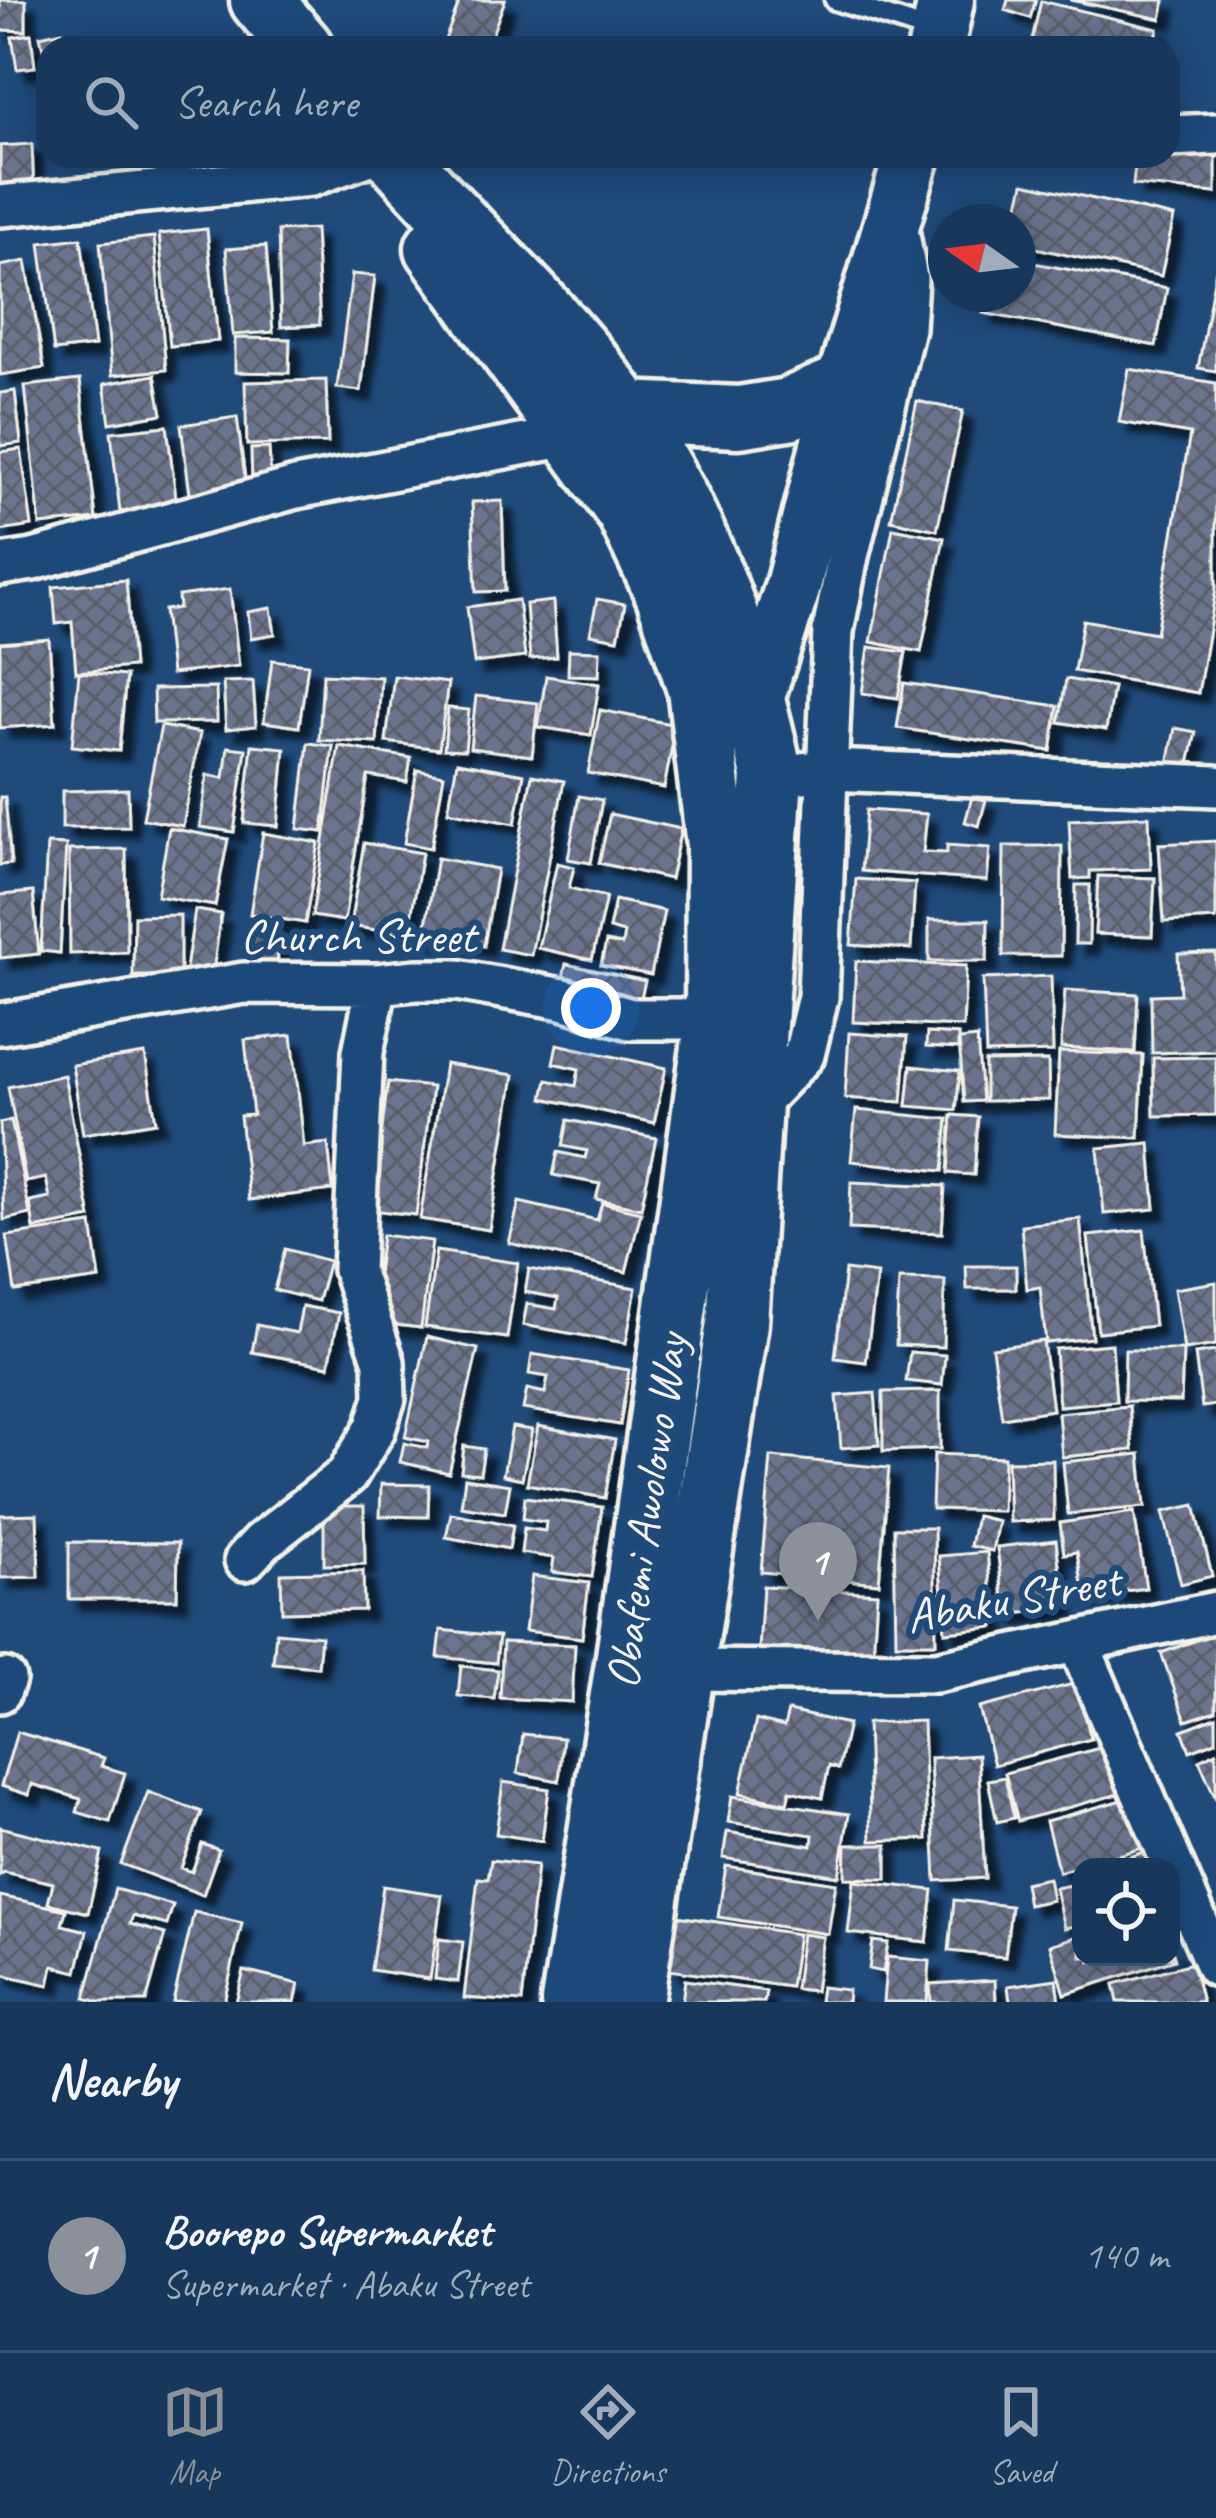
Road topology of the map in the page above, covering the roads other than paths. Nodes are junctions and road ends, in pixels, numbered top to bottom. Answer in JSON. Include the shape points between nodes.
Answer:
{"nodes":[{"id":1,"x":234,"y":0,"type":"edge"},
{"id":2,"x":261,"y":0,"type":"edge"},
{"id":3,"x":835,"y":0,"type":"edge"},
{"id":4,"x":940,"y":27,"type":"edge"},
{"id":5,"x":266,"y":36,"type":"edge"},
{"id":6,"x":292,"y":36,"type":"edge"},
{"id":7,"x":1216,"y":134,"type":"edge"},
{"id":8,"x":1180,"y":136,"type":"edge"},
{"id":9,"x":334,"y":168,"type":"edge"},
{"id":10,"x":378,"y":168,"type":"edge"},
{"id":11,"x":407,"y":168,"type":"edge"},
{"id":12,"x":909,"y":168,"type":"edge"},
{"id":13,"x":0,"y":206,"type":"edge"},
{"id":14,"x":896,"y":217,"type":"junction"},
{"id":15,"x":843,"y":386,"type":"junction"},
{"id":16,"x":599,"y":423,"type":"junction"},
{"id":17,"x":0,"y":565,"type":"edge"},
{"id":18,"x":756,"y":698,"type":"junction"},
{"id":19,"x":801,"y":773,"type":"junction"},
{"id":20,"x":1216,"y":786,"type":"edge"},
{"id":21,"x":377,"y":984,"type":"junction"},
{"id":22,"x":716,"y":1019,"type":"junction"},
{"id":23,"x":0,"y":1024,"type":"edge"},
{"id":24,"x":675,"y":1306,"type":"junction"},
{"id":25,"x":737,"y":1323,"type":"junction"},
{"id":26,"x":245,"y":1560,"type":"dead end"},
{"id":27,"x":1216,"y":1612,"type":"edge"},
{"id":28,"x":1078,"y":1642,"type":"junction"},
{"id":29,"x":682,"y":1670,"type":"junction"},
{"id":30,"x":1216,"y":1966,"type":"edge"},
{"id":31,"x":572,"y":2002,"type":"edge"},
{"id":32,"x":632,"y":2002,"type":"edge"}],
"edges":[{"from":1,"to":5,"type":"main road"},
{"from":2,"to":6,"type":"main road"},
{"from":3,"to":4,"type":"lane"},
{"from":7,"to":8,"type":"street"},
{"from":9,"to":13,"type":"street"},
{"from":10,"to":16,"type":"main road"},
{"from":11,"to":16,"type":"main road","via":[[561,334]]},
{"from":12,"to":14,"type":"main road"},
{"from":14,"to":15,"type":"main road"},
{"from":14,"to":19,"type":"street","via":[[907,279],[904,328]]},
{"from":15,"to":16,"type":"main road","via":[[788,409],[739,417]]},
{"from":15,"to":18,"type":"main road"},
{"from":16,"to":17,"type":"street","via":[[296,488]]},
{"from":16,"to":18,"type":"main road","name":"Obafemi Awolowo Way","via":[[695,534]]},
{"from":16,"to":22,"type":"main road","name":"Obafemi Awolowo Way","via":[[698,688],[716,845]]},
{"from":18,"to":19,"type":"main road","name":"Obafemi Awolowo Way"},
{"from":19,"to":20,"type":"street"},
{"from":19,"to":25,"type":"main road","name":"Obafemi Awolowo Way","via":[[751,1110]]},
{"from":21,"to":22,"type":"street","name":"Church Street","via":[[457,980],[630,1019]]},
{"from":21,"to":23,"type":"street","name":"Church Street","via":[[244,982]]},
{"from":21,"to":26,"type":"street","via":[[363,1052],[353,1270],[384,1362],[385,1398],[347,1475]]},
{"from":22,"to":24,"type":"main road","name":"Obafemi Awolowo Way"},
{"from":24,"to":25,"type":"main road"},
{"from":24,"to":31,"type":"main road","name":"Obafemi Awolowo Way"},
{"from":25,"to":29,"type":"main road","name":"Obafemi Awolowo Way"},
{"from":27,"to":28,"type":"street","name":"Abaku Street"},
{"from":28,"to":29,"type":"street","name":"Abaku Street","via":[[935,1672]]},
{"from":28,"to":30,"type":"street"},
{"from":29,"to":32,"type":"main road","name":"Obafemi Awolowo Way"}]}
